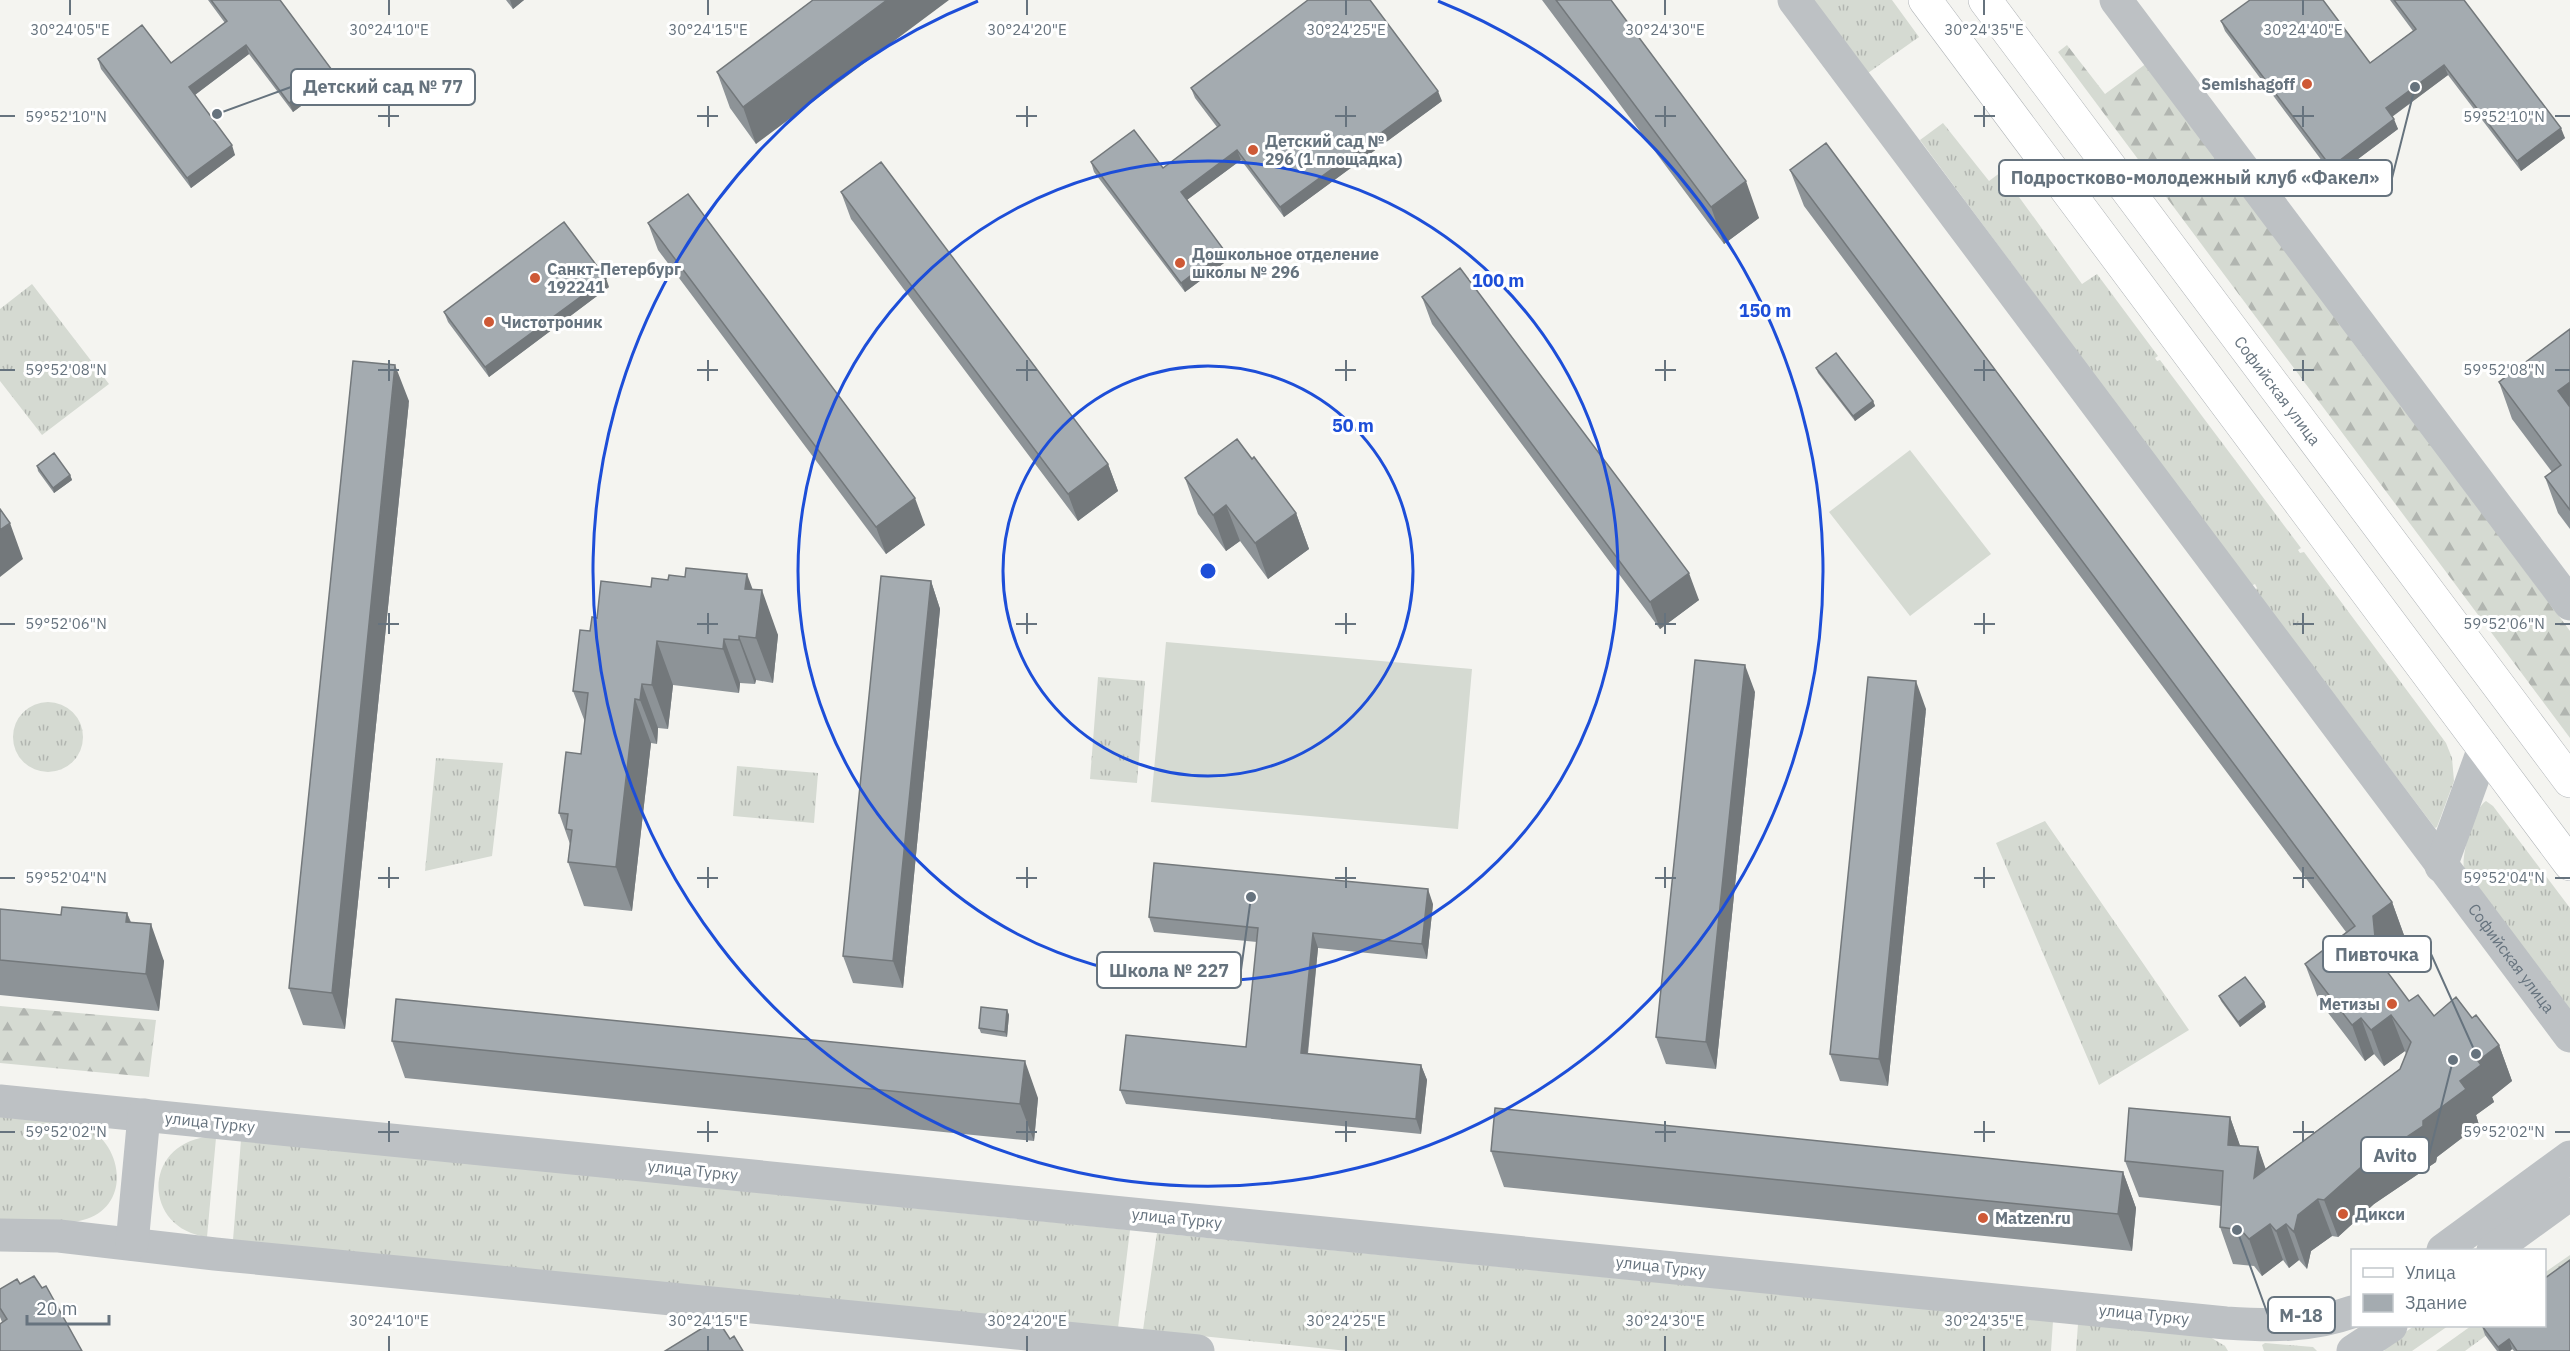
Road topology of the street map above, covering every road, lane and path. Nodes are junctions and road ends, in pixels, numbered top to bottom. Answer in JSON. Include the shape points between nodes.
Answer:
{"nodes":[{"id":1,"x":1794,"y":0,"type":"edge"},
{"id":2,"x":1925,"y":0,"type":"edge"},
{"id":3,"x":1985,"y":0,"type":"edge"},
{"id":4,"x":2116,"y":0,"type":"edge"},
{"id":5,"x":2570,"y":604,"type":"edge"},
{"id":6,"x":2484,"y":748,"type":"junction"},
{"id":7,"x":2570,"y":781,"type":"edge"},
{"id":8,"x":2570,"y":864,"type":"edge"},
{"id":9,"x":2441,"y":866,"type":"junction"},
{"id":10,"x":2570,"y":1036,"type":"edge"},
{"id":11,"x":0,"y":1101,"type":"edge"},
{"id":12,"x":144,"y":1115,"type":"junction"},
{"id":13,"x":2570,"y":1157,"type":"edge"},
{"id":14,"x":2570,"y":1194,"type":"edge"},
{"id":15,"x":0,"y":1235,"type":"edge"},
{"id":16,"x":132,"y":1244,"type":"junction"},
{"id":17,"x":2446,"y":1249,"type":"edge"},
{"id":18,"x":2496,"y":1249,"type":"edge"},
{"id":19,"x":2351,"y":1312,"type":"edge"},
{"id":20,"x":2226,"y":1323,"type":"junction"},
{"id":21,"x":2389,"y":1327,"type":"edge"},
{"id":22,"x":1198,"y":1351,"type":"edge"},
{"id":23,"x":2246,"y":1351,"type":"edge"},
{"id":24,"x":2353,"y":1351,"type":"edge"}],
"edges":[{"from":1,"to":9,"type":"street","name":"Софийская улица"},
{"from":2,"to":6,"type":"main road"},
{"from":3,"to":7,"type":"main road","name":"Софийская улица"},
{"from":4,"to":5,"type":"street"},
{"from":6,"to":8,"type":"main road"},
{"from":6,"to":9,"type":"street"},
{"from":9,"to":10,"type":"street","name":"Софийская улица"},
{"from":11,"to":12,"type":"street","name":"улица Турку"},
{"from":12,"to":16,"type":"street"},
{"from":12,"to":20,"type":"street","name":"улица Турку"},
{"from":13,"to":17,"type":"street"},
{"from":14,"to":18,"type":"street"},
{"from":15,"to":16,"type":"street","via":[[59,1236]]},
{"from":16,"to":22,"type":"street"},
{"from":19,"to":20,"type":"street","name":"улица Турку","via":[[2333,1319],[2280,1326]]},
{"from":20,"to":23,"type":"street"},
{"from":21,"to":24,"type":"street"}]}
